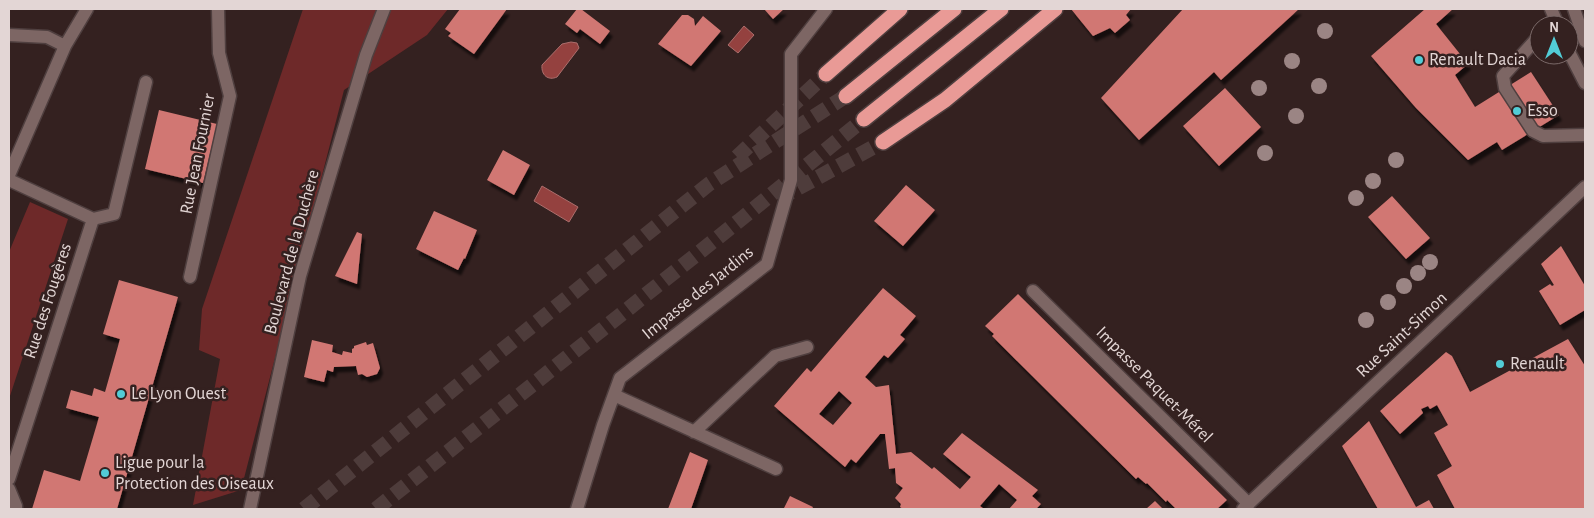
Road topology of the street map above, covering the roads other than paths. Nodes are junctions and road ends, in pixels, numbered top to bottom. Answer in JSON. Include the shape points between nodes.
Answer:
{"nodes":[{"id":1,"x":87,"y":9,"type":"edge"},
{"id":2,"x":218,"y":9,"type":"edge"},
{"id":3,"x":384,"y":9,"type":"edge"},
{"id":4,"x":826,"y":9,"type":"edge"},
{"id":5,"x":900,"y":9,"type":"edge"},
{"id":6,"x":954,"y":9,"type":"edge"},
{"id":7,"x":1001,"y":9,"type":"edge"},
{"id":8,"x":1055,"y":9,"type":"edge"},
{"id":9,"x":1574,"y":9,"type":"edge"},
{"id":10,"x":9,"y":35,"type":"edge"},
{"id":11,"x":1585,"y":41,"type":"edge"},
{"id":12,"x":65,"y":46,"type":"junction"},
{"id":13,"x":1529,"y":47,"type":"edge"},
{"id":14,"x":1576,"y":65,"type":"edge"},
{"id":15,"x":826,"y":74,"type":"tunnel mouth"},
{"id":16,"x":146,"y":82,"type":"dead end"},
{"id":17,"x":1585,"y":83,"type":"edge"},
{"id":18,"x":846,"y":96,"type":"tunnel mouth"},
{"id":19,"x":864,"y":119,"type":"tunnel mouth"},
{"id":20,"x":1585,"y":135,"type":"edge"},
{"id":21,"x":883,"y":142,"type":"tunnel mouth"},
{"id":22,"x":9,"y":175,"type":"edge"},
{"id":23,"x":9,"y":180,"type":"edge"},
{"id":24,"x":1585,"y":187,"type":"edge"},
{"id":25,"x":93,"y":218,"type":"junction"},
{"id":26,"x":190,"y":277,"type":"dead end"},
{"id":27,"x":1033,"y":290,"type":"dead end"},
{"id":28,"x":807,"y":347,"type":"dead end"},
{"id":29,"x":614,"y":395,"type":"junction"},
{"id":30,"x":694,"y":432,"type":"junction"},
{"id":31,"x":776,"y":469,"type":"dead end"},
{"id":32,"x":9,"y":479,"type":"edge"},
{"id":33,"x":9,"y":489,"type":"edge"},
{"id":34,"x":1246,"y":507,"type":"edge"},
{"id":35,"x":16,"y":508,"type":"edge"},
{"id":36,"x":250,"y":509,"type":"edge"},
{"id":37,"x":577,"y":509,"type":"edge"}],
"edges":[{"from":1,"to":12,"type":"street"},
{"from":2,"to":26,"type":"street","name":"Rue Jean Fournier","via":[[219,53],[230,96]]},
{"from":3,"to":36,"type":"street","name":"Boulevard de la Duchère","via":[[366,55],[300,276]]},
{"from":4,"to":29,"type":"street","name":"Impasse des Jardins","via":[[791,54],[791,180],[767,264],[620,378]]},
{"from":5,"to":15,"type":"highway"},
{"from":6,"to":18,"type":"highway"},
{"from":7,"to":19,"type":"highway"},
{"from":8,"to":21,"type":"highway","via":[[946,100]]},
{"from":9,"to":11,"type":"street"},
{"from":10,"to":12,"type":"street","via":[[47,37]]},
{"from":12,"to":22,"type":"street"},
{"from":13,"to":20,"type":"street","via":[[1503,76],[1505,88],[1533,130],[1543,136]]},
{"from":14,"to":17,"type":"street"},
{"from":16,"to":25,"type":"street","via":[[114,214]]},
{"from":23,"to":25,"type":"street"},
{"from":24,"to":34,"type":"street","name":"Rue Saint-Simon"},
{"from":25,"to":32,"type":"street","name":"Rue des Fougères"},
{"from":27,"to":34,"type":"street","name":"Impasse Paquet-Mérel"},
{"from":28,"to":30,"type":"street","via":[[775,356]]},
{"from":29,"to":30,"type":"street"},
{"from":29,"to":37,"type":"street","name":"Impasse des Jardins"},
{"from":30,"to":31,"type":"street"},
{"from":33,"to":35,"type":"street"}]}
